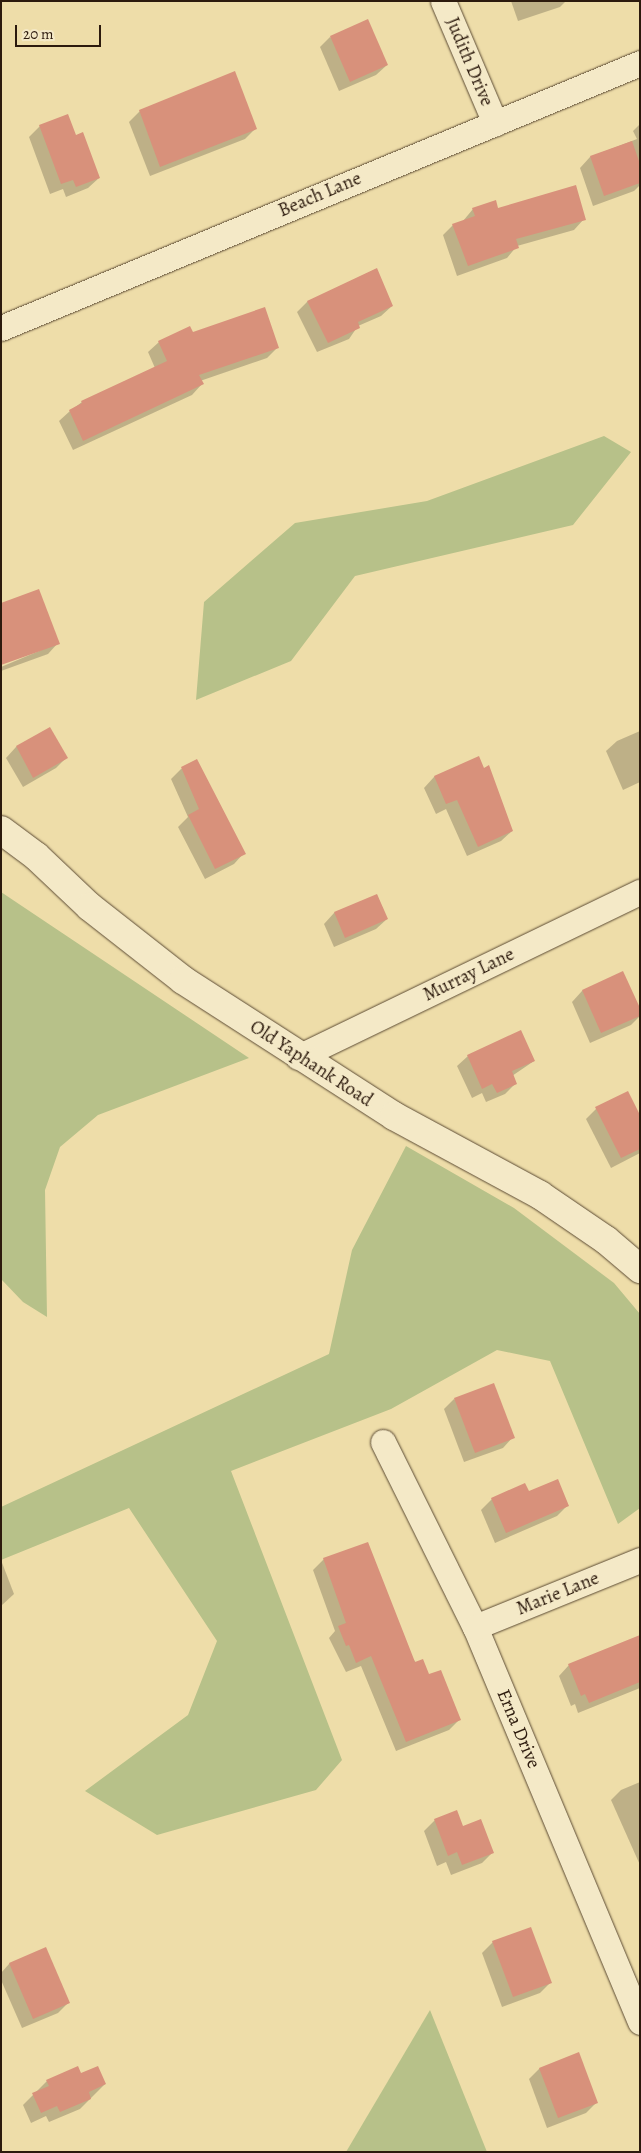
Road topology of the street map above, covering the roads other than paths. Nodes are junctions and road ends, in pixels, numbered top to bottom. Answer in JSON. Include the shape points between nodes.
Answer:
{"nodes":[{"id":1,"x":443,"y":1,"type":"edge"},
{"id":2,"x":640,"y":63,"type":"edge"},
{"id":3,"x":495,"y":123,"type":"junction"},
{"id":4,"x":1,"y":328,"type":"edge"},
{"id":5,"x":1,"y":830,"type":"edge"},
{"id":6,"x":640,"y":892,"type":"edge"},
{"id":7,"x":298,"y":1057,"type":"junction"},
{"id":8,"x":640,"y":1269,"type":"edge"},
{"id":9,"x":384,"y":1442,"type":"dead end"},
{"id":10,"x":640,"y":1560,"type":"edge"},
{"id":11,"x":475,"y":1627,"type":"junction"},
{"id":12,"x":640,"y":2022,"type":"edge"}],
"edges":[{"from":1,"to":3,"type":"street","name":"Judith Drive"},
{"from":2,"to":3,"type":"street","name":"Beach Lane"},
{"from":3,"to":4,"type":"street","name":"Beach Lane"},
{"from":5,"to":7,"type":"street","name":"Old Yaphank Road","via":[[36,856],[90,907],[183,980]]},
{"from":6,"to":7,"type":"street","name":"Murray Lane"},
{"from":7,"to":8,"type":"street","name":"Old Yaphank Road","via":[[394,1116],[540,1195],[606,1240]]},
{"from":9,"to":11,"type":"street","name":"Erna Drive"},
{"from":10,"to":11,"type":"street","name":"Marie Lane"},
{"from":11,"to":12,"type":"street","name":"Erna Drive"}]}
